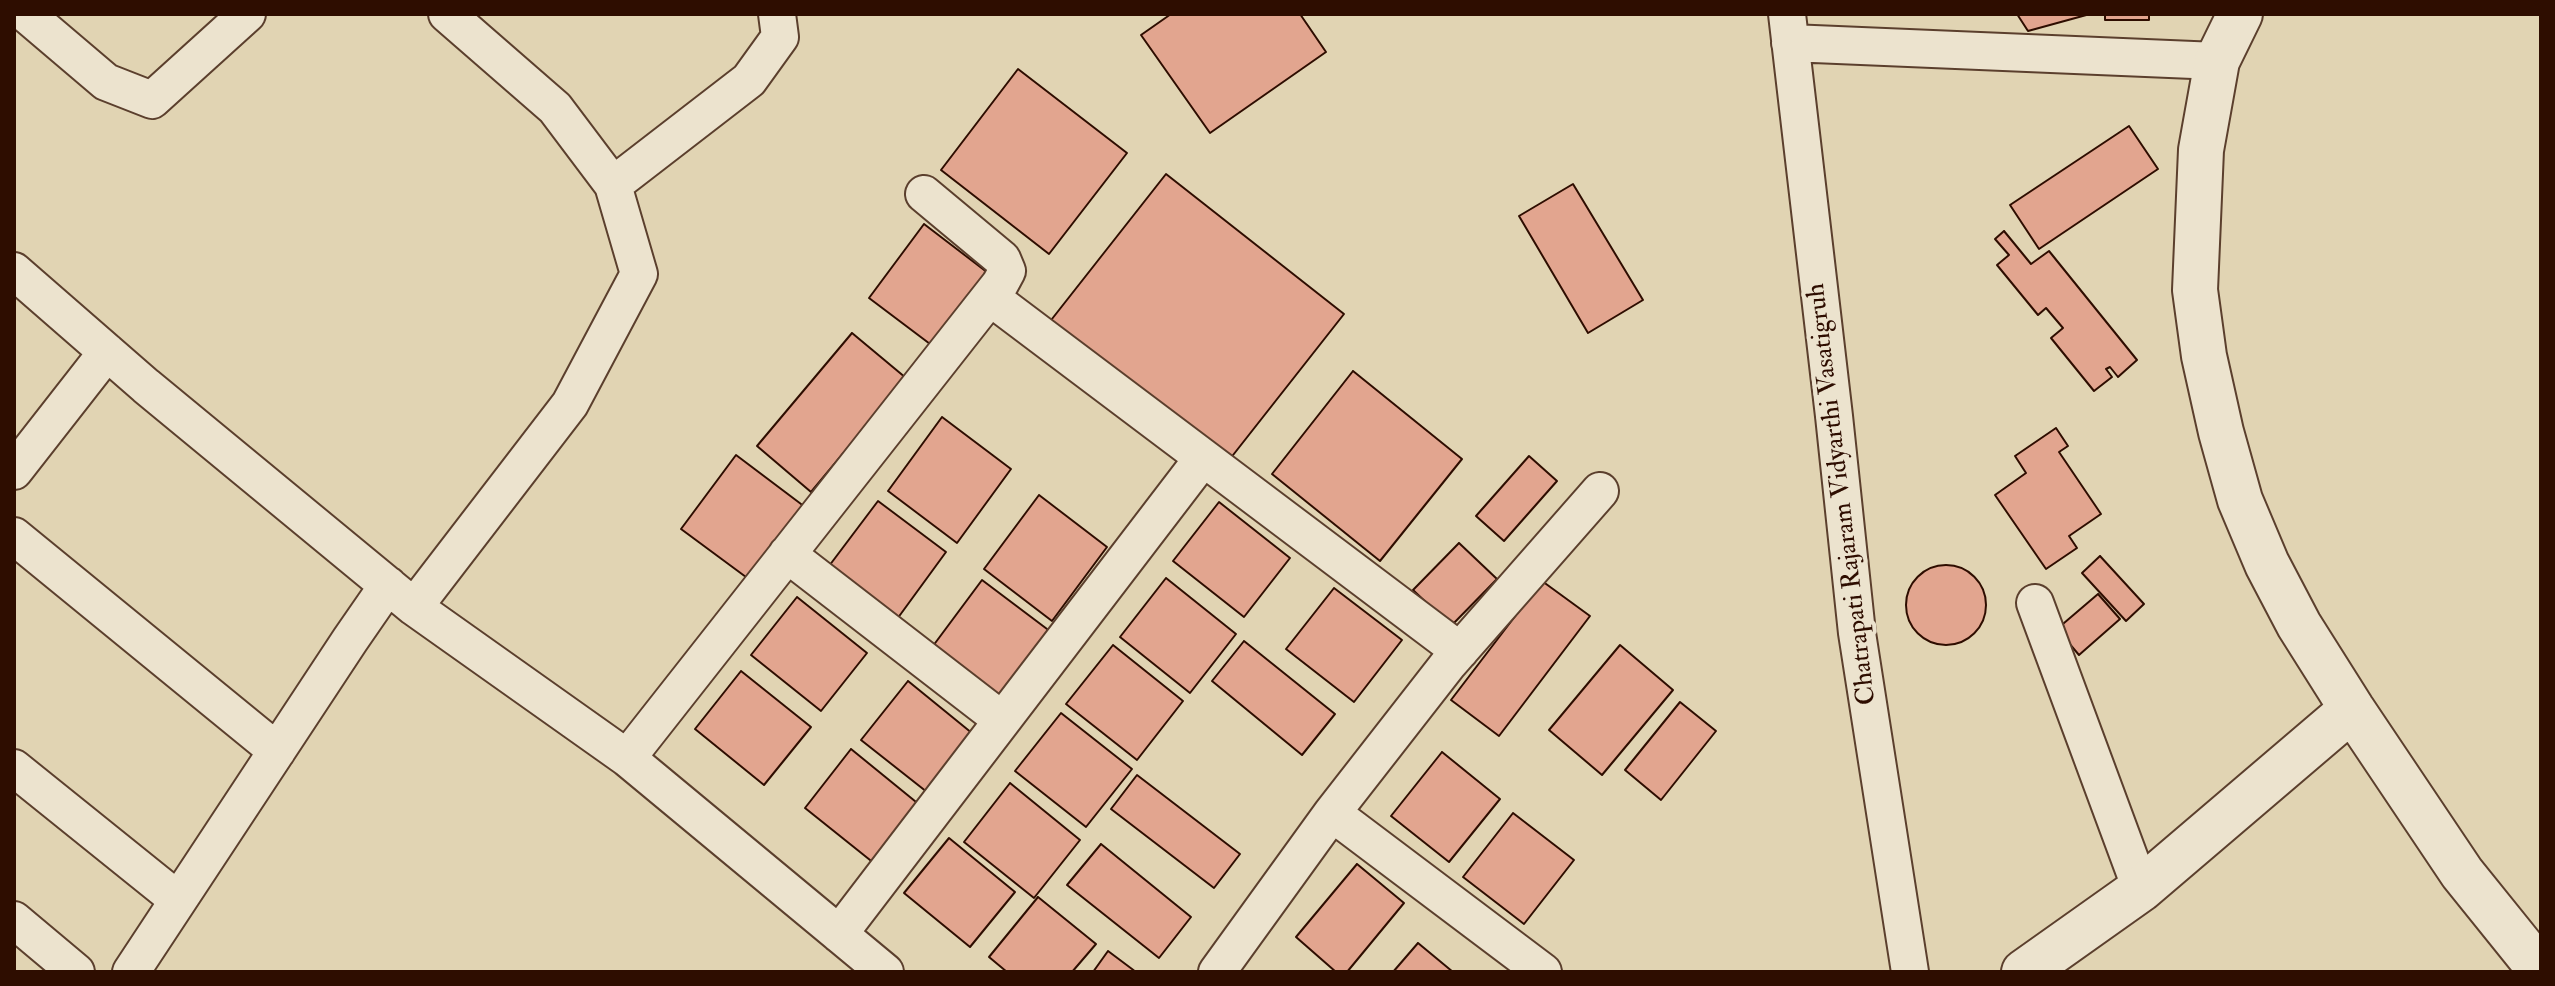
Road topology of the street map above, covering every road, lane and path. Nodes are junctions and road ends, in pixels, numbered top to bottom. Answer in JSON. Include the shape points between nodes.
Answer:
{"nodes":[{"id":1,"x":26,"y":14,"type":"edge"},
{"id":2,"x":247,"y":14,"type":"edge"},
{"id":3,"x":447,"y":14,"type":"edge"},
{"id":4,"x":777,"y":14,"type":"edge"},
{"id":5,"x":2240,"y":14,"type":"edge"},
{"id":6,"x":1788,"y":29,"type":"edge"},
{"id":7,"x":2217,"y":61,"type":"junction"},
{"id":8,"x":613,"y":185,"type":"junction"},
{"id":9,"x":924,"y":194,"type":"dead end"},
{"id":10,"x":14,"y":271,"type":"edge"},
{"id":11,"x":990,"y":297,"type":"junction"},
{"id":12,"x":107,"y":352,"type":"junction"},
{"id":13,"x":1203,"y":458,"type":"junction"},
{"id":14,"x":14,"y":471,"type":"edge"},
{"id":15,"x":1600,"y":491,"type":"dead end"},
{"id":16,"x":14,"y":536,"type":"edge"},
{"id":17,"x":787,"y":554,"type":"junction"},
{"id":18,"x":401,"y":596,"type":"junction"},
{"id":19,"x":2035,"y":603,"type":"dead end"},
{"id":20,"x":1460,"y":651,"type":"junction"},
{"id":21,"x":2352,"y":709,"type":"junction"},
{"id":22,"x":1002,"y":720,"type":"junction"},
{"id":23,"x":277,"y":751,"type":"junction"},
{"id":24,"x":627,"y":758,"type":"junction"},
{"id":25,"x":14,"y":768,"type":"edge"},
{"id":26,"x":1332,"y":813,"type":"junction"},
{"id":27,"x":2141,"y":889,"type":"junction"},
{"id":28,"x":178,"y":900,"type":"junction"},
{"id":29,"x":14,"y":920,"type":"edge"},
{"id":30,"x":839,"y":934,"type":"junction"},
{"id":31,"x":2541,"y":971,"type":"edge"},
{"id":32,"x":76,"y":972,"type":"edge"},
{"id":33,"x":131,"y":972,"type":"edge"},
{"id":34,"x":885,"y":972,"type":"edge"},
{"id":35,"x":1217,"y":972,"type":"edge"},
{"id":36,"x":1543,"y":972,"type":"edge"},
{"id":37,"x":1910,"y":972,"type":"edge"},
{"id":38,"x":2024,"y":972,"type":"edge"}],
"edges":[{"from":1,"to":2,"type":"street","via":[[106,82],[152,100]]},
{"from":3,"to":8,"type":"street","via":[[555,108]]},
{"from":4,"to":8,"type":"street","via":[[780,37],[749,80]]},
{"from":5,"to":7,"type":"street"},
{"from":6,"to":7,"type":"street"},
{"from":6,"to":37,"type":"street","name":"Chatrapati Rajaram Vidyarthi Vasatigruh","via":[[1857,633]]},
{"from":7,"to":21,"type":"street","via":[[2201,150],[2197,224],[2195,290],[2204,356],[2240,500],[2299,625]]},
{"from":8,"to":18,"type":"street","via":[[639,274],[570,404]]},
{"from":9,"to":11,"type":"street","via":[[1002,259],[1007,271]]},
{"from":10,"to":12,"type":"street"},
{"from":11,"to":13,"type":"street"},
{"from":11,"to":17,"type":"street"},
{"from":12,"to":14,"type":"street"},
{"from":12,"to":18,"type":"street"},
{"from":13,"to":20,"type":"street"},
{"from":13,"to":22,"type":"street"},
{"from":15,"to":20,"type":"street"},
{"from":16,"to":23,"type":"street"},
{"from":17,"to":22,"type":"street"},
{"from":17,"to":24,"type":"street"},
{"from":18,"to":23,"type":"street"},
{"from":18,"to":24,"type":"street"},
{"from":19,"to":27,"type":"street"},
{"from":20,"to":26,"type":"street"},
{"from":21,"to":27,"type":"street"},
{"from":21,"to":31,"type":"street","via":[[2462,873]]},
{"from":22,"to":30,"type":"street"},
{"from":23,"to":28,"type":"street"},
{"from":24,"to":30,"type":"street"},
{"from":25,"to":28,"type":"street"},
{"from":26,"to":35,"type":"street"},
{"from":26,"to":36,"type":"street"},
{"from":27,"to":38,"type":"street"},
{"from":28,"to":33,"type":"street"},
{"from":29,"to":32,"type":"street"},
{"from":30,"to":34,"type":"street"}]}
